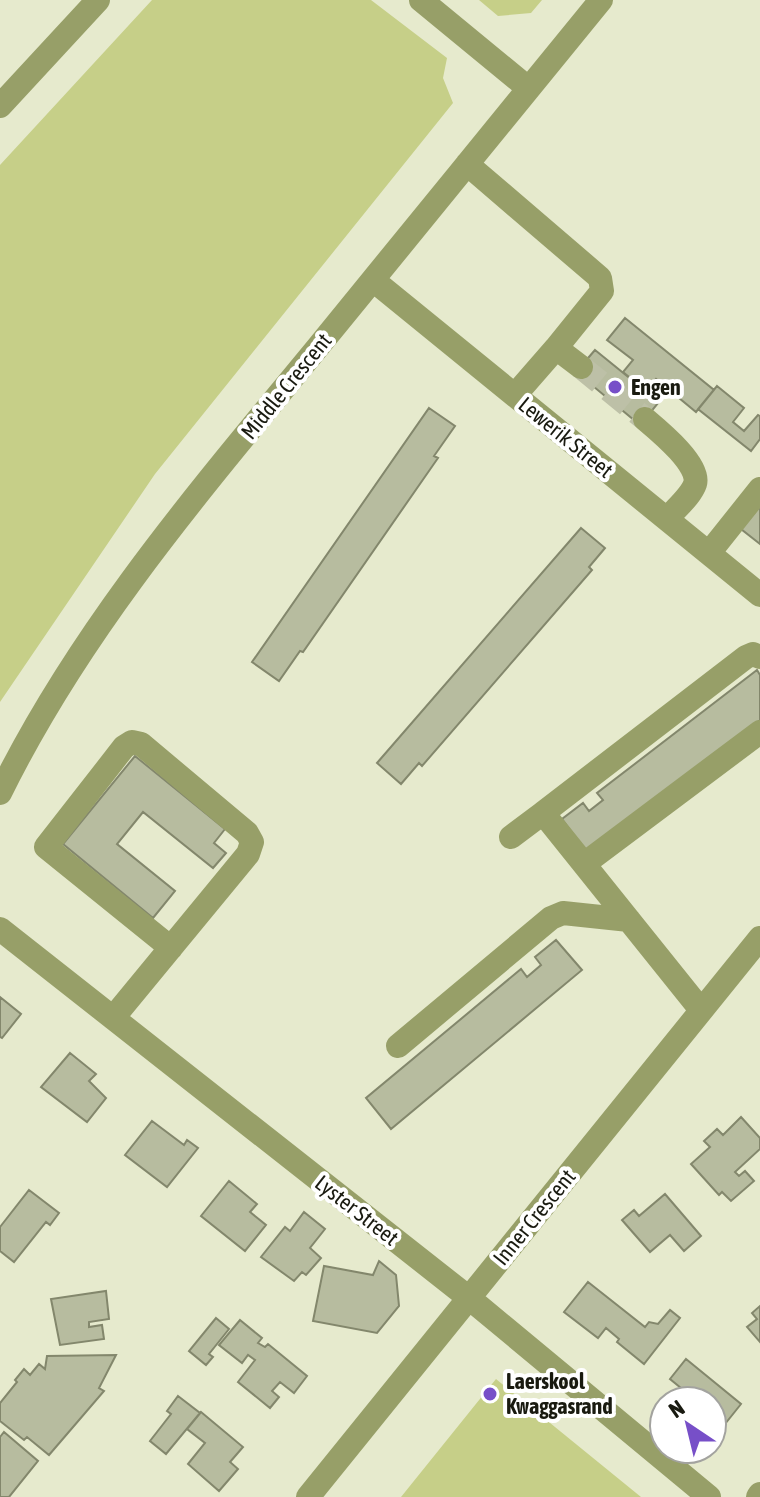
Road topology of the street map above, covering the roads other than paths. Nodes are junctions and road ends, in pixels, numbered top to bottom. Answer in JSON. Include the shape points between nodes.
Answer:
{"nodes":[{"id":1,"x":98,"y":0,"type":"edge"},
{"id":2,"x":421,"y":0,"type":"edge"},
{"id":3,"x":601,"y":0,"type":"edge"},
{"id":4,"x":528,"y":88,"type":"junction"},
{"id":5,"x":0,"y":106,"type":"edge"},
{"id":6,"x":467,"y":164,"type":"junction"},
{"id":7,"x":373,"y":280,"type":"junction"},
{"id":8,"x":556,"y":348,"type":"junction"},
{"id":9,"x":581,"y":367,"type":"tunnel mouth"},
{"id":10,"x":515,"y":395,"type":"junction"},
{"id":11,"x":645,"y":419,"type":"tunnel mouth"},
{"id":12,"x":760,"y":489,"type":"edge"},
{"id":13,"x":667,"y":519,"type":"junction"},
{"id":14,"x":709,"y":553,"type":"junction"},
{"id":15,"x":760,"y":595,"type":"edge"},
{"id":16,"x":760,"y":657,"type":"edge"},
{"id":17,"x":760,"y":732,"type":"edge"},
{"id":18,"x":0,"y":793,"type":"edge"},
{"id":19,"x":543,"y":813,"type":"junction"},
{"id":20,"x":511,"y":837,"type":"dead end"},
{"id":21,"x":584,"y":864,"type":"junction"},
{"id":22,"x":629,"y":920,"type":"junction"},
{"id":23,"x":0,"y":929,"type":"edge"},
{"id":24,"x":760,"y":938,"type":"edge"},
{"id":25,"x":171,"y":948,"type":"junction"},
{"id":26,"x":701,"y":1010,"type":"junction"},
{"id":27,"x":113,"y":1018,"type":"junction"},
{"id":28,"x":398,"y":1046,"type":"dead end"},
{"id":29,"x":469,"y":1298,"type":"junction"},
{"id":30,"x":707,"y":1496,"type":"edge"},
{"id":31,"x":308,"y":1497,"type":"edge"}],
"edges":[{"from":1,"to":5,"type":"street"},
{"from":2,"to":4,"type":"street"},
{"from":3,"to":4,"type":"street","name":"Middle Crescent"},
{"from":4,"to":6,"type":"street","name":"Middle Crescent"},
{"from":6,"to":7,"type":"street","name":"Middle Crescent"},
{"from":6,"to":8,"type":"street","via":[[600,278],[602,291]]},
{"from":7,"to":10,"type":"street","name":"Lewerik Street"},
{"from":7,"to":18,"type":"street","name":"Middle Crescent","via":[[126,586],[37,721]]},
{"from":8,"to":9,"type":"street"},
{"from":8,"to":10,"type":"street"},
{"from":10,"to":13,"type":"street","name":"Lewerik Street"},
{"from":11,"to":13,"type":"street","via":[[688,461],[696,477]]},
{"from":12,"to":14,"type":"street"},
{"from":13,"to":14,"type":"street","name":"Lewerik Street"},
{"from":14,"to":15,"type":"street","name":"Lewerik Street"},
{"from":16,"to":19,"type":"street","via":[[746,657]]},
{"from":17,"to":21,"type":"street"},
{"from":19,"to":20,"type":"street"},
{"from":19,"to":21,"type":"street"},
{"from":21,"to":22,"type":"street"},
{"from":22,"to":26,"type":"street"},
{"from":22,"to":28,"type":"street","via":[[563,913],[551,918]]},
{"from":23,"to":27,"type":"street","name":"Lyster Street"},
{"from":24,"to":26,"type":"street","name":"Inner Crescent"},
{"from":25,"to":25,"type":"street","via":[[248,854],[252,842],[153,754],[132,742],[46,847]]},
{"from":25,"to":27,"type":"street"},
{"from":26,"to":29,"type":"street","name":"Inner Crescent"},
{"from":27,"to":29,"type":"street","name":"Lyster Street"},
{"from":29,"to":30,"type":"street","name":"Lyster Street"},
{"from":29,"to":31,"type":"street","name":"Inner Crescent"}]}
